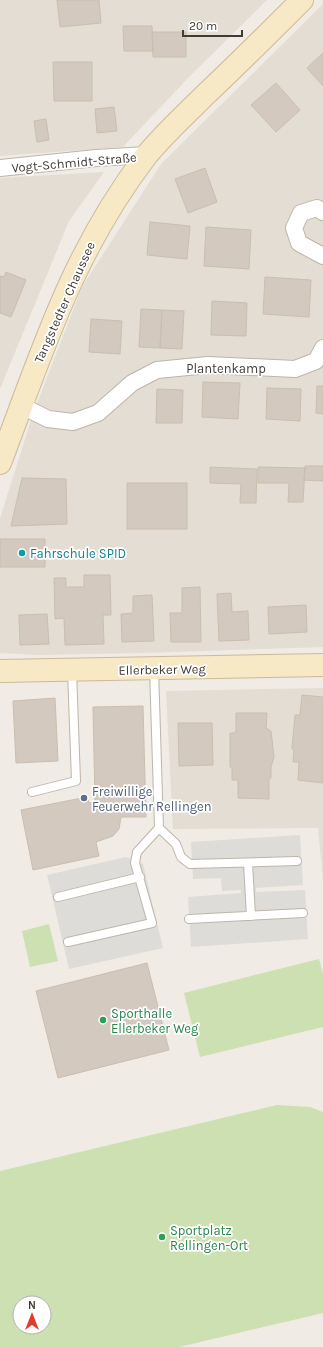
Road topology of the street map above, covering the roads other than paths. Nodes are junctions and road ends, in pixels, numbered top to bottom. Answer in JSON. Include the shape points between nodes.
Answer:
{"nodes":[{"id":1,"x":302,"y":0,"type":"edge"},
{"id":2,"x":147,"y":155,"type":"junction"},
{"id":3,"x":0,"y":168,"type":"edge"},
{"id":4,"x":323,"y":212,"type":"edge"},
{"id":5,"x":323,"y":256,"type":"edge"},
{"id":6,"x":323,"y":348,"type":"edge"},
{"id":7,"x":20,"y":406,"type":"junction"},
{"id":8,"x":0,"y":463,"type":"edge"},
{"id":9,"x":323,"y":665,"type":"edge"},
{"id":10,"x":154,"y":669,"type":"junction"},
{"id":11,"x":0,"y":671,"type":"edge"},
{"id":12,"x":72,"y":671,"type":"junction"},
{"id":13,"x":32,"y":792,"type":"dead end"},
{"id":14,"x":159,"y":828,"type":"junction"},
{"id":15,"x":297,"y":861,"type":"dead end"},
{"id":16,"x":248,"y":863,"type":"junction"},
{"id":17,"x":140,"y":877,"type":"junction"},
{"id":18,"x":58,"y":897,"type":"dead end"},
{"id":19,"x":302,"y":913,"type":"dead end"},
{"id":20,"x":251,"y":916,"type":"junction"},
{"id":21,"x":189,"y":919,"type":"dead end"},
{"id":22,"x":68,"y":942,"type":"dead end"}],
"edges":[{"from":1,"to":2,"type":"main road","name":"Tangstedter Chaussee"},
{"from":2,"to":3,"type":"street","name":"Vogt-Schmidt-Straße"},
{"from":2,"to":7,"type":"main road","name":"Tangstedter Chaussee","via":[[88,244],[47,333]]},
{"from":4,"to":5,"type":"street","via":[[317,208],[301,213],[294,228],[299,243]]},
{"from":6,"to":7,"type":"street","name":"Plantenkamp","via":[[316,361],[295,369],[208,365],[157,370],[132,383],[98,413],[73,422],[48,420]]},
{"from":7,"to":8,"type":"main road","name":"Tangstedter Chaussee"},
{"from":9,"to":10,"type":"main road","name":"Ellerbeker Weg"},
{"from":10,"to":12,"type":"main road","name":"Ellerbeker Weg"},
{"from":10,"to":14,"type":"lane"},
{"from":11,"to":12,"type":"main road","name":"Ellerbeker Weg"},
{"from":12,"to":13,"type":"lane","via":[[76,781]]},
{"from":14,"to":16,"type":"lane","via":[[176,844],[181,857],[190,864]]},
{"from":14,"to":17,"type":"lane","via":[[137,852],[135,863]]},
{"from":15,"to":16,"type":"lane"},
{"from":16,"to":20,"type":"lane"},
{"from":17,"to":18,"type":"lane"},
{"from":17,"to":22,"type":"lane","via":[[152,923]]},
{"from":19,"to":20,"type":"lane"},
{"from":20,"to":21,"type":"lane"}]}
